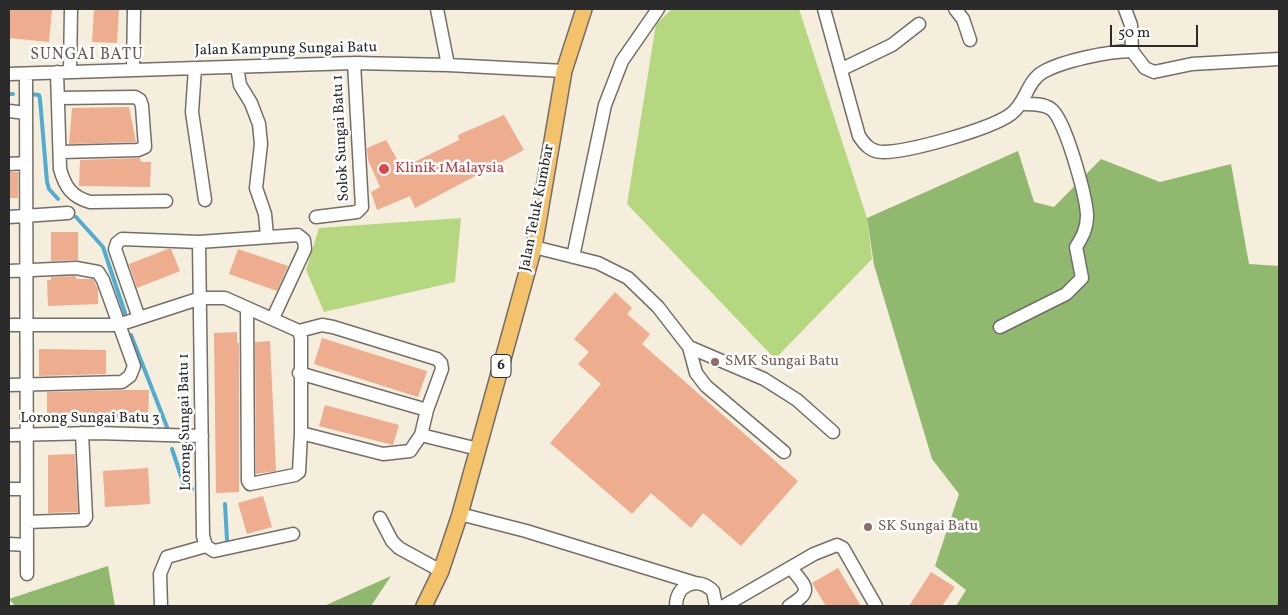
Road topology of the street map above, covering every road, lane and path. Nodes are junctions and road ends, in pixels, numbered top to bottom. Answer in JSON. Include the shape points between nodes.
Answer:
{"nodes":[{"id":1,"x":71,"y":9,"type":"edge"},
{"id":2,"x":134,"y":9,"type":"edge"},
{"id":3,"x":437,"y":9,"type":"edge"},
{"id":4,"x":584,"y":9,"type":"edge"},
{"id":5,"x":658,"y":9,"type":"edge"},
{"id":6,"x":824,"y":9,"type":"edge"},
{"id":7,"x":955,"y":9,"type":"edge"},
{"id":8,"x":1125,"y":9,"type":"edge"},
{"id":9,"x":919,"y":24,"type":"dead end"},
{"id":10,"x":970,"y":40,"type":"dead end"},
{"id":11,"x":1132,"y":52,"type":"junction"},
{"id":12,"x":1279,"y":59,"type":"edge"},
{"id":13,"x":354,"y":64,"type":"junction"},
{"id":14,"x":448,"y":65,"type":"junction"},
{"id":15,"x":237,"y":67,"type":"junction"},
{"id":16,"x":195,"y":68,"type":"junction"},
{"id":17,"x":133,"y":69,"type":"junction"},
{"id":18,"x":842,"y":69,"type":"junction"},
{"id":19,"x":70,"y":71,"type":"junction"},
{"id":20,"x":57,"y":72,"type":"junction"},
{"id":21,"x":564,"y":72,"type":"junction"},
{"id":22,"x":9,"y":74,"type":"edge"},
{"id":23,"x":26,"y":74,"type":"junction"},
{"id":24,"x":59,"y":98,"type":"junction"},
{"id":25,"x":1020,"y":104,"type":"junction"},
{"id":26,"x":9,"y":110,"type":"edge"},
{"id":27,"x":26,"y":113,"type":"junction"},
{"id":28,"x":61,"y":152,"type":"junction"},
{"id":29,"x":9,"y":164,"type":"edge"},
{"id":30,"x":26,"y":164,"type":"junction"},
{"id":31,"x":205,"y":200,"type":"dead end"},
{"id":32,"x":166,"y":201,"type":"dead end"},
{"id":33,"x":73,"y":206,"type":"junction"},
{"id":34,"x":9,"y":217,"type":"edge"},
{"id":35,"x":26,"y":217,"type":"junction"},
{"id":36,"x":316,"y":217,"type":"dead end"},
{"id":37,"x":267,"y":236,"type":"junction"},
{"id":38,"x":199,"y":242,"type":"junction"},
{"id":39,"x":534,"y":247,"type":"junction"},
{"id":40,"x":573,"y":256,"type":"junction"},
{"id":41,"x":9,"y":271,"type":"edge"},
{"id":42,"x":26,"y":271,"type":"junction"},
{"id":43,"x":201,"y":298,"type":"junction"},
{"id":44,"x":246,"y":308,"type":"junction"},
{"id":45,"x":139,"y":318,"type":"junction"},
{"id":46,"x":273,"y":318,"type":"junction"},
{"id":47,"x":9,"y":325,"type":"edge"},
{"id":48,"x":26,"y":325,"type":"junction"},
{"id":49,"x":118,"y":325,"type":"junction"},
{"id":50,"x":1000,"y":327,"type":"dead end"},
{"id":51,"x":299,"y":331,"type":"junction"},
{"id":52,"x":689,"y":347,"type":"junction"},
{"id":53,"x":300,"y":373,"type":"junction"},
{"id":54,"x":9,"y":385,"type":"edge"},
{"id":55,"x":27,"y":385,"type":"junction"},
{"id":56,"x":426,"y":410,"type":"junction"},
{"id":57,"x":833,"y":432,"type":"dead end"},
{"id":58,"x":82,"y":433,"type":"junction"},
{"id":59,"x":301,"y":433,"type":"junction"},
{"id":60,"x":9,"y":435,"type":"edge"},
{"id":61,"x":27,"y":435,"type":"junction"},
{"id":62,"x":421,"y":435,"type":"junction"},
{"id":63,"x":202,"y":436,"type":"junction"},
{"id":64,"x":478,"y":449,"type":"junction"},
{"id":65,"x":784,"y":452,"type":"dead end"},
{"id":66,"x":9,"y":489,"type":"edge"},
{"id":67,"x":27,"y":489,"type":"junction"},
{"id":68,"x":460,"y":514,"type":"junction"},
{"id":69,"x":380,"y":518,"type":"dead end"},
{"id":70,"x":27,"y":522,"type":"junction"},
{"id":71,"x":293,"y":534,"type":"dead end"},
{"id":72,"x":9,"y":544,"type":"edge"},
{"id":73,"x":27,"y":544,"type":"junction"},
{"id":74,"x":206,"y":546,"type":"junction"},
{"id":75,"x":791,"y":568,"type":"junction"},
{"id":76,"x":442,"y":571,"type":"junction"},
{"id":77,"x":27,"y":574,"type":"dead end"},
{"id":78,"x":695,"y":582,"type":"junction"},
{"id":79,"x":745,"y":602,"type":"edge"},
{"id":80,"x":161,"y":606,"type":"edge"},
{"id":81,"x":424,"y":606,"type":"edge"},
{"id":82,"x":676,"y":606,"type":"edge"},
{"id":83,"x":716,"y":606,"type":"edge"},
{"id":84,"x":724,"y":606,"type":"edge"},
{"id":85,"x":789,"y":606,"type":"edge"},
{"id":86,"x":876,"y":606,"type":"edge"}],
"edges":[{"from":1,"to":19,"type":"street"},
{"from":2,"to":17,"type":"street"},
{"from":3,"to":14,"type":"street"},
{"from":4,"to":21,"type":"main road","name":"Jalan Teluk Kumbar","number":"6"},
{"from":5,"to":40,"type":"street","via":[[622,60],[605,105]]},
{"from":6,"to":18,"type":"street"},
{"from":7,"to":10,"type":"street","via":[[963,19]]},
{"from":8,"to":11,"type":"street","via":[[1131,25]]},
{"from":9,"to":18,"type":"street","via":[[892,45]]},
{"from":11,"to":12,"type":"street","via":[[1145,68],[1154,72],[1192,64]]},
{"from":11,"to":25,"type":"street","via":[[1116,51],[1083,58],[1043,72],[1033,80]]},
{"from":13,"to":14,"type":"street","name":"Jalan Kampung Sungai Batu"},
{"from":13,"to":15,"type":"street","name":"Jalan Kampung Sungai Batu"},
{"from":13,"to":36,"type":"street","name":"Solok Sungai Batu 1","via":[[361,210]]},
{"from":14,"to":21,"type":"street","name":"Jalan Kampung Sungai Batu"},
{"from":15,"to":16,"type":"street","name":"Jalan Kampung Sungai Batu"},
{"from":15,"to":37,"type":"street","via":[[240,85],[252,103],[259,124],[261,144],[256,188],[265,214]]},
{"from":16,"to":17,"type":"street","name":"Jalan Kampung Sungai Batu"},
{"from":16,"to":31,"type":"street","via":[[192,112]]},
{"from":17,"to":19,"type":"street","name":"Jalan Kampung Sungai Batu"},
{"from":18,"to":25,"type":"street","via":[[859,136],[868,148],[882,152],[959,135],[1002,120]]},
{"from":19,"to":20,"type":"street","name":"Jalan Kampung Sungai Batu"},
{"from":20,"to":23,"type":"street","name":"Jalan Kampung Sungai Batu"},
{"from":20,"to":24,"type":"street"},
{"from":21,"to":39,"type":"main road","name":"Jalan Teluk Kumbar","number":"6"},
{"from":22,"to":23,"type":"street","name":"Jalan Kampung Sungai Batu"},
{"from":23,"to":27,"type":"street"},
{"from":24,"to":28,"type":"street"},
{"from":24,"to":28,"type":"street","via":[[135,97],[142,106],[145,146],[143,150]]},
{"from":25,"to":50,"type":"street","via":[[1050,107],[1057,114],[1068,140],[1087,215],[1085,232],[1076,247],[1082,278],[1066,294]]},
{"from":26,"to":27,"type":"street"},
{"from":27,"to":30,"type":"street"},
{"from":28,"to":33,"type":"street","via":[[60,169]]},
{"from":29,"to":30,"type":"street"},
{"from":30,"to":35,"type":"street"},
{"from":32,"to":33,"type":"street","via":[[90,202]]},
{"from":33,"to":35,"type":"street"},
{"from":34,"to":35,"type":"street"},
{"from":35,"to":42,"type":"street"},
{"from":37,"to":38,"type":"street"},
{"from":37,"to":46,"type":"street","via":[[298,235],[305,244]]},
{"from":38,"to":43,"type":"street","name":"Lorong Sungai Batu 1"},
{"from":38,"to":45,"type":"street","via":[[122,239],[116,243],[115,249]]},
{"from":39,"to":40,"type":"street"},
{"from":39,"to":64,"type":"main road","name":"Jalan Teluk Kumbar","number":"6"},
{"from":40,"to":52,"type":"street","via":[[598,263],[628,278],[658,307]]},
{"from":41,"to":42,"type":"street"},
{"from":42,"to":48,"type":"street"},
{"from":42,"to":49,"type":"street","via":[[76,268],[98,272]]},
{"from":43,"to":44,"type":"street","via":[[225,298]]},
{"from":43,"to":45,"type":"street"},
{"from":43,"to":63,"type":"street","name":"Lorong Sungai Batu 1"},
{"from":44,"to":46,"type":"street"},
{"from":44,"to":59,"type":"street","via":[[248,481],[254,485],[295,476],[300,466]]},
{"from":45,"to":49,"type":"street"},
{"from":46,"to":51,"type":"street"},
{"from":47,"to":48,"type":"street"},
{"from":48,"to":49,"type":"street"},
{"from":48,"to":55,"type":"street"},
{"from":49,"to":55,"type":"street","via":[[134,366],[130,376],[122,382]]},
{"from":51,"to":53,"type":"street"},
{"from":51,"to":56,"type":"street","via":[[328,326],[436,359],[442,370]]},
{"from":52,"to":57,"type":"street","via":[[764,379],[797,400]]},
{"from":52,"to":65,"type":"street","via":[[696,373],[706,386]]},
{"from":53,"to":56,"type":"street"},
{"from":53,"to":59,"type":"street"},
{"from":54,"to":55,"type":"street"},
{"from":55,"to":61,"type":"street"},
{"from":56,"to":62,"type":"street"},
{"from":58,"to":61,"type":"street","name":"Lorong Sungai Batu 3"},
{"from":58,"to":63,"type":"street","name":"Lorong Sungai Batu 3"},
{"from":58,"to":70,"type":"street","via":[[84,520]]},
{"from":59,"to":62,"type":"street","via":[[383,454],[410,451]]},
{"from":60,"to":61,"type":"street","name":"Lorong Sungai Batu 3"},
{"from":61,"to":67,"type":"street"},
{"from":62,"to":64,"type":"street"},
{"from":63,"to":74,"type":"street","name":"Lorong Sungai Batu 1","via":[[203,536]]},
{"from":64,"to":68,"type":"main road","name":"Jalan Teluk Kumbar","number":"6"},
{"from":66,"to":67,"type":"street"},
{"from":67,"to":70,"type":"street"},
{"from":68,"to":76,"type":"main road","name":"Jalan Teluk Kumbar","number":"6"},
{"from":68,"to":78,"type":"street"},
{"from":69,"to":76,"type":"street","via":[[399,548]]},
{"from":70,"to":73,"type":"street"},
{"from":71,"to":74,"type":"street","via":[[214,551]]},
{"from":72,"to":73,"type":"street"},
{"from":73,"to":77,"type":"street"},
{"from":74,"to":80,"type":"street","via":[[167,558],[160,574]]},
{"from":75,"to":79,"type":"street"},
{"from":75,"to":85,"type":"street","via":[[806,591],[803,597]]},
{"from":75,"to":86,"type":"street","via":[[837,545],[843,548]]},
{"from":76,"to":81,"type":"main road","name":"Jalan Teluk Kumbar","number":"6"},
{"from":78,"to":82,"type":"street","via":[[678,593]]},
{"from":78,"to":83,"type":"street","via":[[713,591]]},
{"from":79,"to":84,"type":"street"}]}
